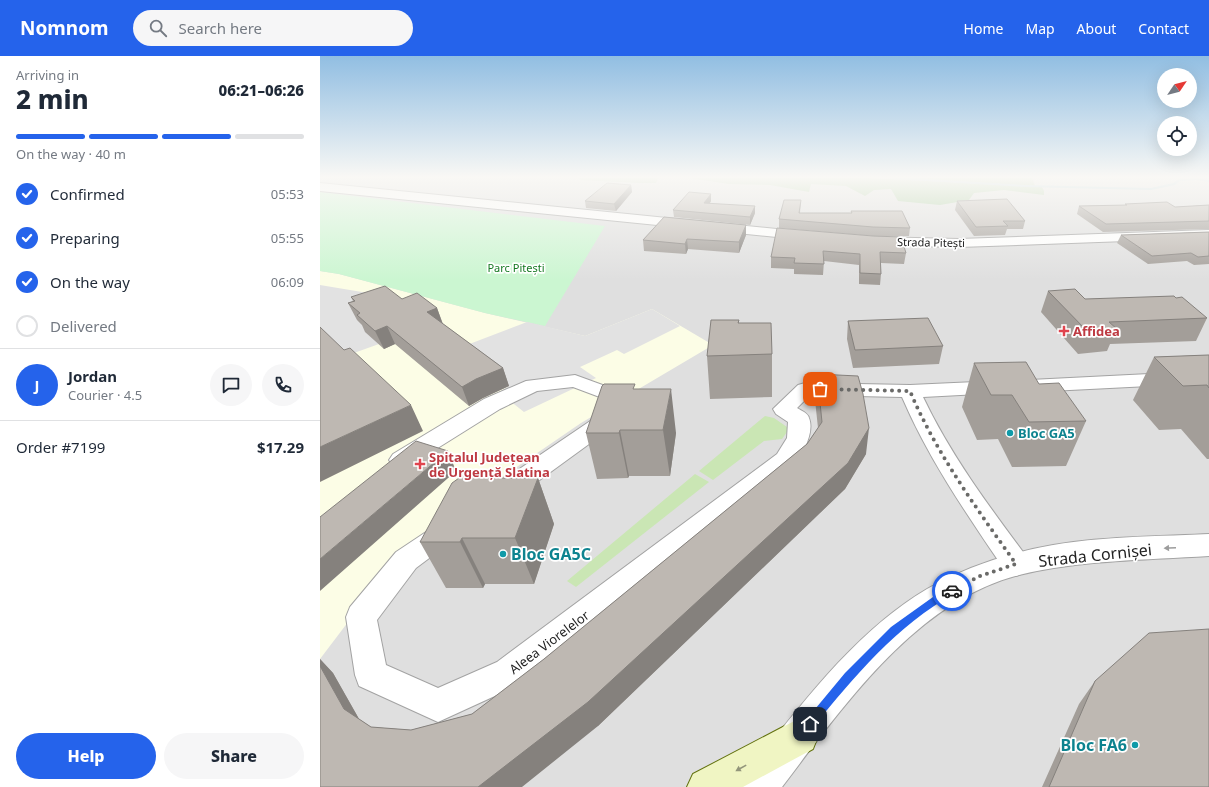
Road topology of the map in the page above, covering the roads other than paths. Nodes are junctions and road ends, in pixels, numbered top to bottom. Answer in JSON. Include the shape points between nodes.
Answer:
{"nodes":[{"id":1,"x":570,"y":212,"type":"edge"},
{"id":2,"x":1209,"y":234,"type":"edge"},
{"id":3,"x":818,"y":237,"type":"edge"},
{"id":4,"x":856,"y":240,"type":"edge"},
{"id":5,"x":1209,"y":377,"type":"edge"},
{"id":6,"x":910,"y":391,"type":"junction"},
{"id":7,"x":384,"y":471,"type":"edge"},
{"id":8,"x":1209,"y":546,"type":"edge"},
{"id":9,"x":1016,"y":564,"type":"junction"},
{"id":10,"x":800,"y":736,"type":"junction"},
{"id":11,"x":706,"y":787,"type":"edge"},
{"id":12,"x":759,"y":787,"type":"edge"}],
"edges":[{"from":1,"to":3,"type":"street"},
{"from":2,"to":4,"type":"street","name":"Strada Pitești","via":[[966,243]]},
{"from":5,"to":6,"type":"street","name":"Aleea Viorelelor"},
{"from":6,"to":7,"type":"street","name":"Aleea Viorelelor","via":[[805,389],[784,409],[799,419],[798,438],[786,460],[509,673],[438,706],[370,674],[361,617],[406,560],[614,416],[619,401],[612,395],[575,380],[533,385],[492,404]]},
{"from":6,"to":9,"type":"street","via":[[939,450]]},
{"from":8,"to":9,"type":"street","name":"Strada Cornișei","one_way":true,"via":[[1072,554]]},
{"from":9,"to":10,"type":"street","name":"Strada Cornișei","via":[[980,576],[936,600],[894,630],[848,676]]},
{"from":10,"to":11,"type":"main road","one_way":true},
{"from":10,"to":12,"type":"street","name":"Strada Cornișei"}]}
